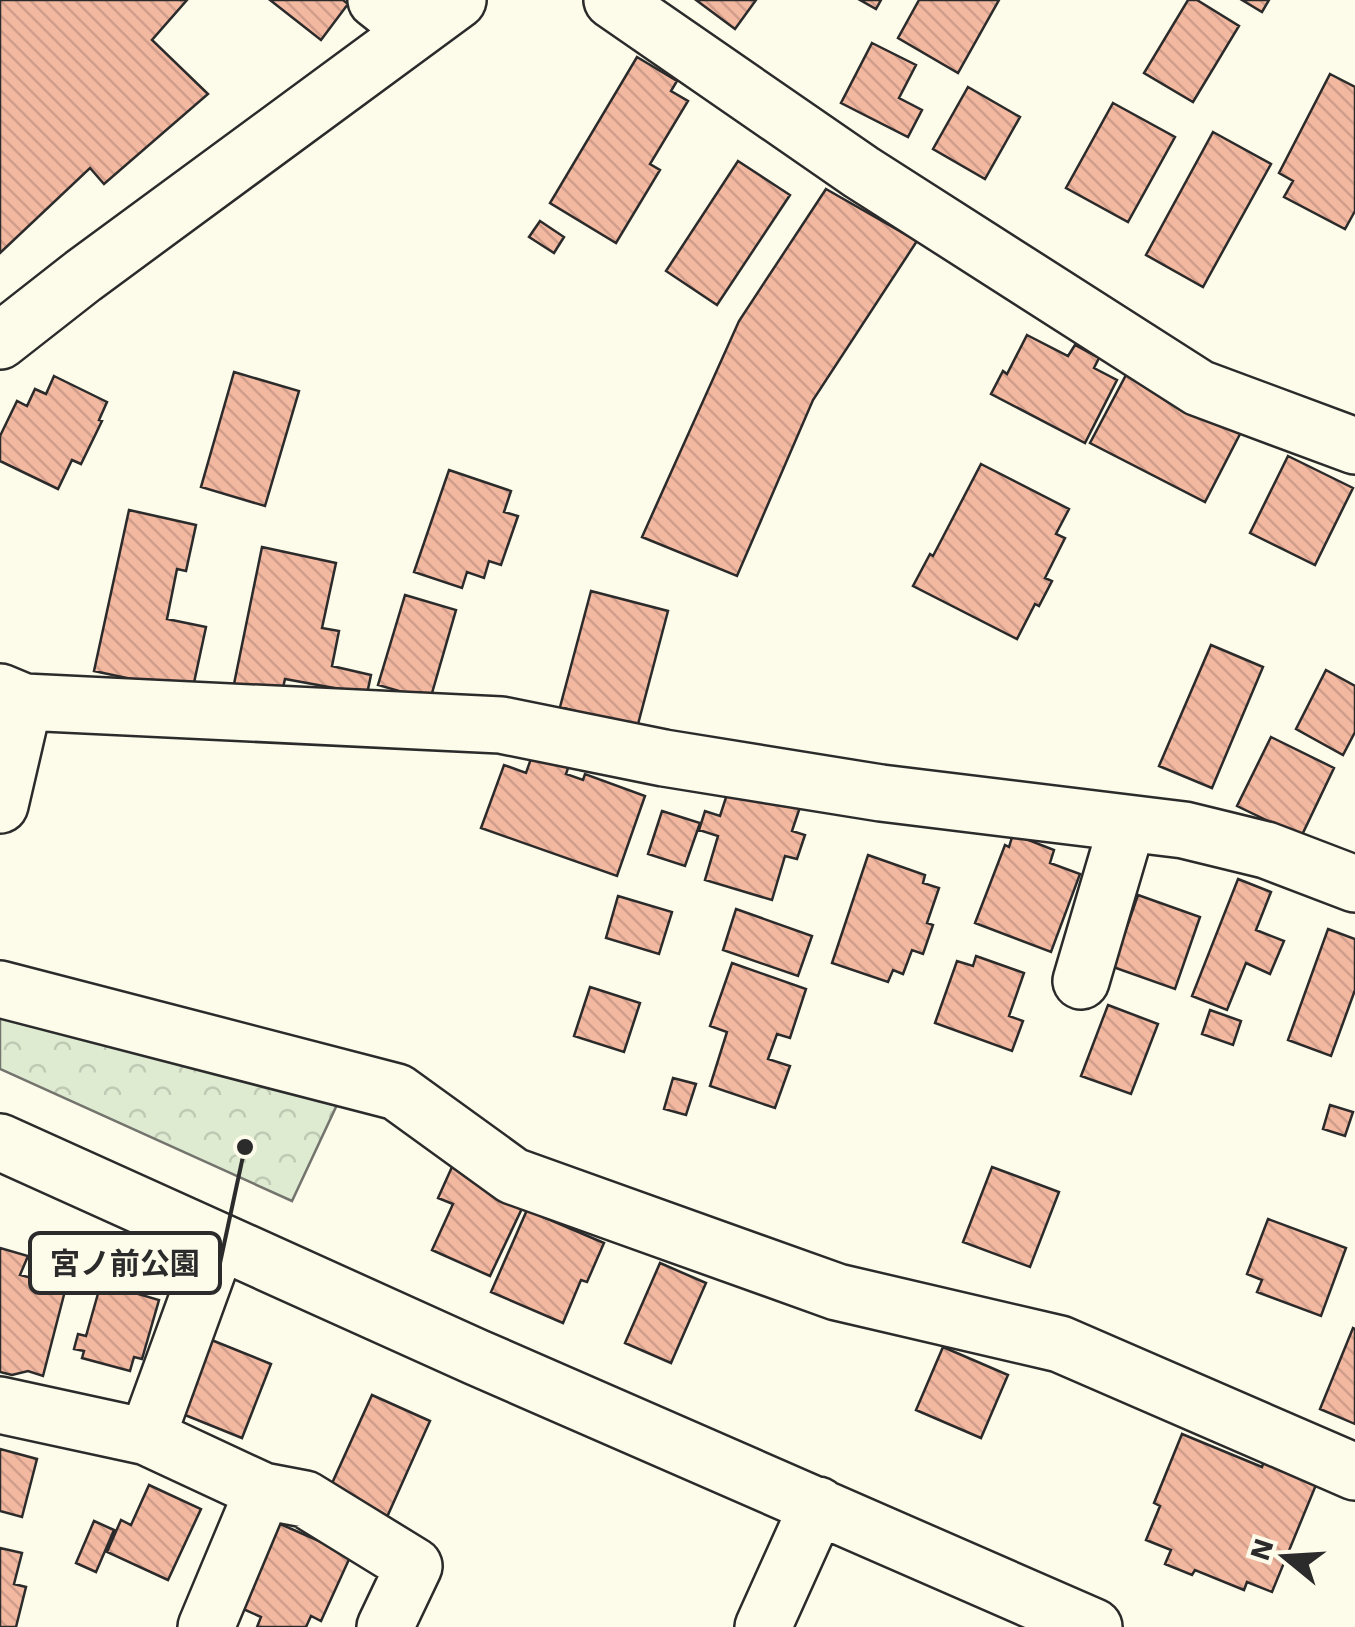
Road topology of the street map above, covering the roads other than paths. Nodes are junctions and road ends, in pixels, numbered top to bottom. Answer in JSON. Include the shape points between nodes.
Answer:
{"nodes":[{"id":1,"x":458,"y":0,"type":"edge"},
{"id":2,"x":612,"y":0,"type":"edge"},
{"id":3,"x":395,"y":15,"type":"edge"},
{"id":4,"x":0,"y":342,"type":"edge"},
{"id":5,"x":1355,"y":446,"type":"edge"},
{"id":6,"x":12,"y":697,"type":"edge"},
{"id":7,"x":0,"y":804,"type":"edge"},
{"id":8,"x":1126,"y":825,"type":"junction"},
{"id":9,"x":1355,"y":884,"type":"edge"},
{"id":10,"x":1082,"y":980,"type":"dead end"},
{"id":11,"x":0,"y":989,"type":"edge"},
{"id":12,"x":0,"y":1142,"type":"edge"},
{"id":13,"x":218,"y":1242,"type":"junction"},
{"id":14,"x":0,"y":1405,"type":"edge"},
{"id":15,"x":147,"y":1437,"type":"junction"},
{"id":16,"x":1355,"y":1472,"type":"edge"},
{"id":17,"x":264,"y":1491,"type":"junction"},
{"id":18,"x":818,"y":1505,"type":"junction"},
{"id":19,"x":206,"y":1627,"type":"edge"},
{"id":20,"x":385,"y":1627,"type":"edge"},
{"id":21,"x":762,"y":1627,"type":"edge"},
{"id":22,"x":1094,"y":1627,"type":"edge"}],
"edges":[{"from":1,"to":3,"type":"street"},
{"from":2,"to":5,"type":"street","via":[[860,172],[1199,388]]},
{"from":3,"to":4,"type":"street"},
{"from":6,"to":7,"type":"street"},
{"from":6,"to":8,"type":"street","via":[[501,725],[881,794]]},
{"from":8,"to":9,"type":"street","via":[[1184,830],[1266,850]]},
{"from":8,"to":10,"type":"street"},
{"from":11,"to":16,"type":"street","via":[[398,1092],[513,1176],[837,1292],[1060,1344]]},
{"from":12,"to":13,"type":"street"},
{"from":13,"to":15,"type":"street"},
{"from":13,"to":18,"type":"street"},
{"from":14,"to":15,"type":"street"},
{"from":15,"to":17,"type":"street"},
{"from":17,"to":19,"type":"street"},
{"from":17,"to":20,"type":"street","via":[[305,1499],[414,1566]]},
{"from":18,"to":21,"type":"street"},
{"from":18,"to":22,"type":"street"}]}
